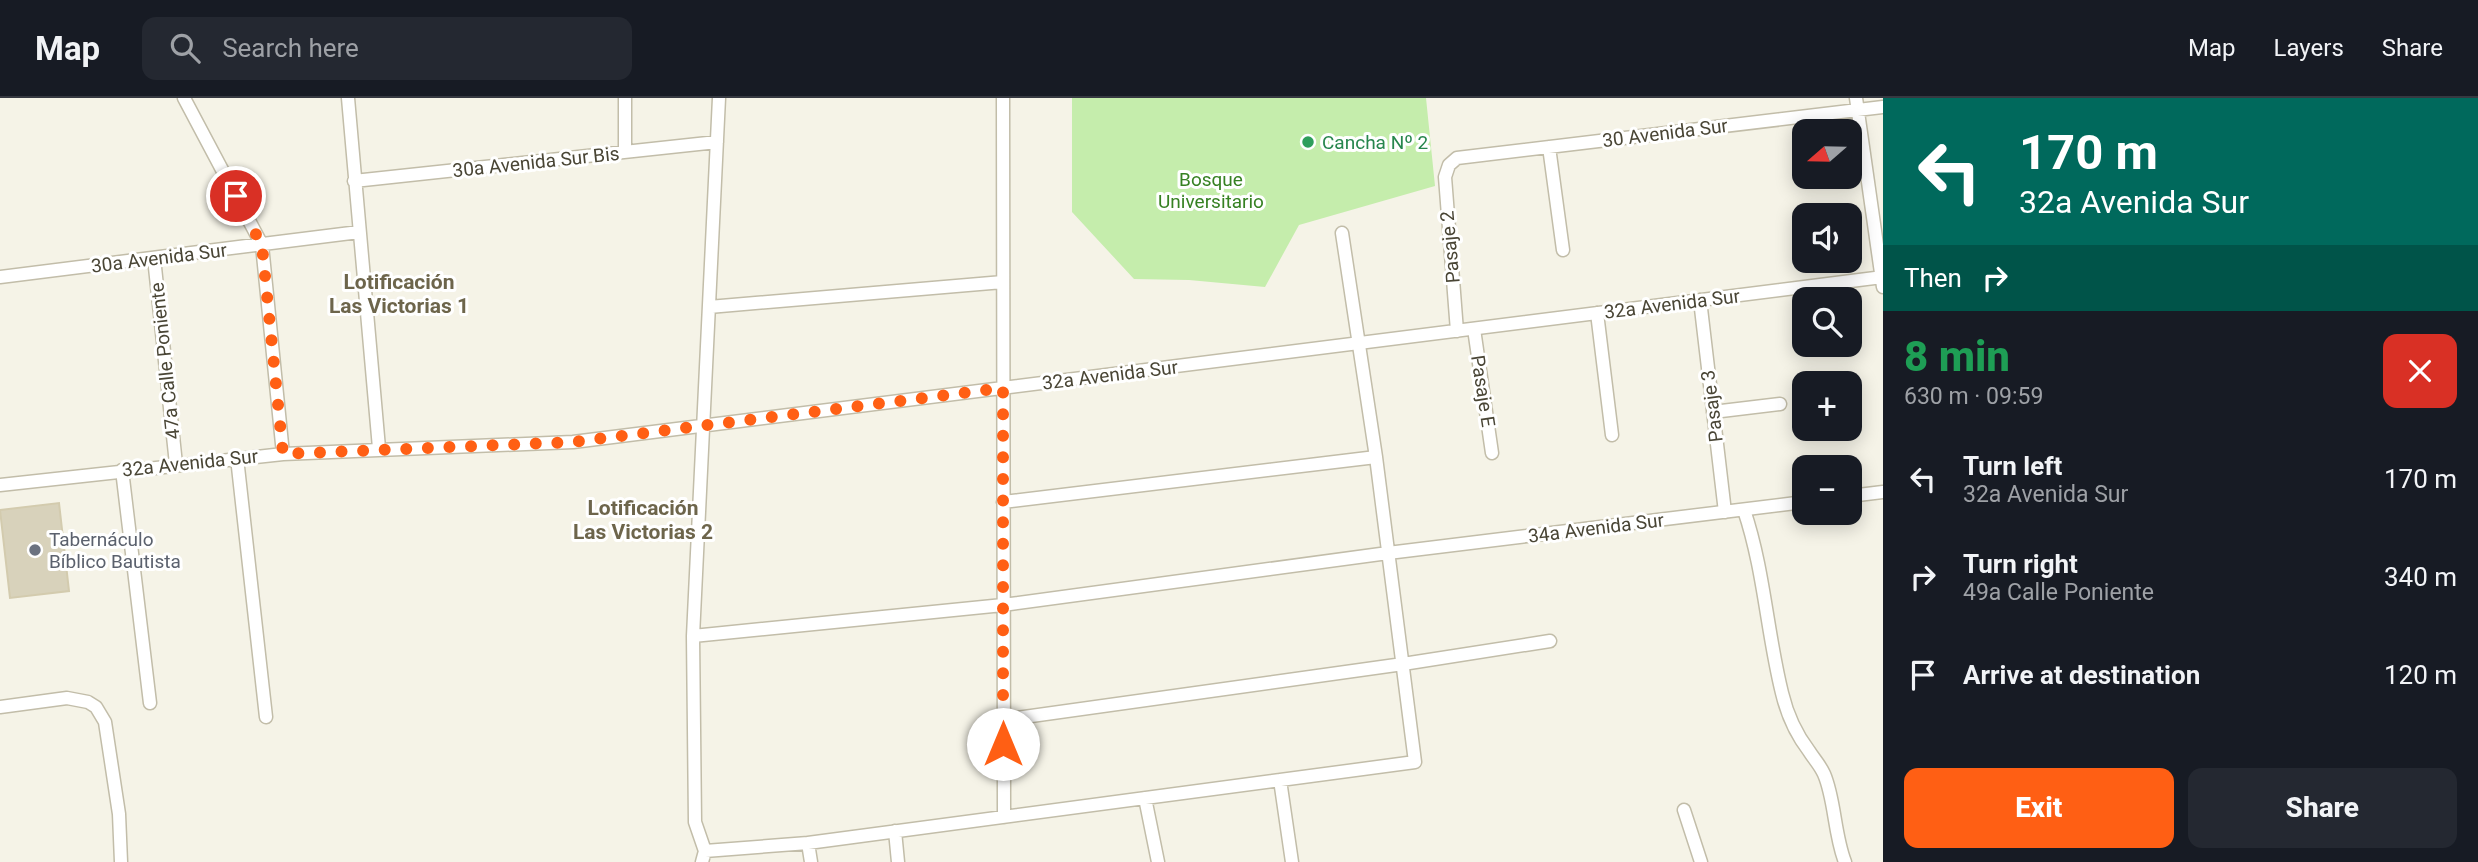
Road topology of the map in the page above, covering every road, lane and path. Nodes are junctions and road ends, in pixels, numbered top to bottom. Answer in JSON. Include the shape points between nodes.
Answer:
{"nodes":[{"id":1,"x":184,"y":98,"type":"edge"},
{"id":2,"x":348,"y":98,"type":"edge"},
{"id":3,"x":625,"y":98,"type":"edge"},
{"id":4,"x":719,"y":98,"type":"edge"},
{"id":5,"x":1003,"y":98,"type":"edge"},
{"id":6,"x":1857,"y":104,"type":"edge"},
{"id":7,"x":1883,"y":107,"type":"edge"},
{"id":8,"x":717,"y":142,"type":"junction"},
{"id":9,"x":1549,"y":147,"type":"junction"},
{"id":10,"x":625,"y":152,"type":"junction"},
{"id":11,"x":1449,"y":164,"type":"joint"},
{"id":12,"x":355,"y":181,"type":"junction"},
{"id":13,"x":359,"y":232,"type":"junction"},
{"id":14,"x":1342,"y":233,"type":"dead end"},
{"id":15,"x":262,"y":246,"type":"junction"},
{"id":16,"x":1563,"y":250,"type":"dead end"},
{"id":17,"x":154,"y":258,"type":"junction"},
{"id":18,"x":0,"y":277,"type":"edge"},
{"id":19,"x":1883,"y":281,"type":"edge"},
{"id":20,"x":1003,"y":282,"type":"junction"},
{"id":21,"x":1700,"y":300,"type":"junction"},
{"id":22,"x":709,"y":307,"type":"junction"},
{"id":23,"x":1597,"y":313,"type":"junction"},
{"id":24,"x":1474,"y":329,"type":"junction"},
{"id":25,"x":1457,"y":331,"type":"junction"},
{"id":26,"x":1358,"y":343,"type":"junction"},
{"id":27,"x":1003,"y":388,"type":"junction"},
{"id":28,"x":1780,"y":404,"type":"dead end"},
{"id":29,"x":1713,"y":412,"type":"junction"},
{"id":30,"x":703,"y":427,"type":"junction"},
{"id":31,"x":1612,"y":435,"type":"dead end"},
{"id":32,"x":379,"y":449,"type":"junction"},
{"id":33,"x":1492,"y":453,"type":"dead end"},
{"id":34,"x":283,"y":454,"type":"junction"},
{"id":35,"x":1376,"y":457,"type":"junction"},
{"id":36,"x":237,"y":458,"type":"junction"},
{"id":37,"x":176,"y":464,"type":"junction"},
{"id":38,"x":122,"y":470,"type":"junction"},
{"id":39,"x":0,"y":485,"type":"edge"},
{"id":40,"x":1883,"y":492,"type":"edge"},
{"id":41,"x":1862,"y":495,"type":"edge"},
{"id":42,"x":1003,"y":502,"type":"junction"},
{"id":43,"x":1792,"y":504,"type":"edge"},
{"id":44,"x":1744,"y":510,"type":"junction"},
{"id":45,"x":1725,"y":512,"type":"junction"},
{"id":46,"x":1388,"y":553,"type":"junction"},
{"id":47,"x":1003,"y":605,"type":"junction"},
{"id":48,"x":693,"y":636,"type":"junction"},
{"id":49,"x":1550,"y":641,"type":"dead end"},
{"id":50,"x":1403,"y":664,"type":"junction"},
{"id":51,"x":150,"y":703,"type":"dead end"},
{"id":52,"x":0,"y":707,"type":"edge"},
{"id":53,"x":267,"y":717,"type":"dead end"},
{"id":54,"x":1003,"y":720,"type":"junction"},
{"id":55,"x":1280,"y":780,"type":"junction"},
{"id":56,"x":1145,"y":798,"type":"junction"},
{"id":57,"x":1684,"y":810,"type":"dead end"},
{"id":58,"x":1004,"y":817,"type":"junction"},
{"id":59,"x":895,"y":831,"type":"junction"},
{"id":60,"x":808,"y":843,"type":"junction"},
{"id":61,"x":704,"y":857,"type":"edge"},
{"id":62,"x":121,"y":862,"type":"edge"},
{"id":63,"x":811,"y":862,"type":"edge"},
{"id":64,"x":898,"y":862,"type":"edge"},
{"id":65,"x":1158,"y":862,"type":"edge"},
{"id":66,"x":1292,"y":862,"type":"edge"},
{"id":67,"x":1701,"y":862,"type":"edge"},
{"id":68,"x":1845,"y":862,"type":"edge"}],
"edges":[{"from":1,"to":15,"type":"street"},
{"from":2,"to":12,"type":"street"},
{"from":3,"to":10,"type":"street"},
{"from":4,"to":8,"type":"street"},
{"from":5,"to":20,"type":"street"},
{"from":6,"to":7,"type":"street","name":"30 Avenida Sur"},
{"from":6,"to":9,"type":"street","name":"30 Avenida Sur"},
{"from":6,"to":19,"type":"street"},
{"from":8,"to":10,"type":"street","name":"30a Avenida Sur Bis"},
{"from":8,"to":22,"type":"street"},
{"from":9,"to":11,"type":"street","name":"30 Avenida Sur","via":[[1457,158]]},
{"from":9,"to":16,"type":"street"},
{"from":10,"to":12,"type":"street","name":"30a Avenida Sur Bis"},
{"from":11,"to":25,"type":"street","name":"Pasaje 2","via":[[1444,177]]},
{"from":12,"to":13,"type":"street"},
{"from":13,"to":15,"type":"street","name":"30a Avenida Sur"},
{"from":13,"to":32,"type":"street"},
{"from":14,"to":26,"type":"street"},
{"from":15,"to":17,"type":"street","name":"30a Avenida Sur"},
{"from":15,"to":34,"type":"street"},
{"from":17,"to":18,"type":"street","name":"30a Avenida Sur"},
{"from":17,"to":37,"type":"street","name":"47a Calle Poniente"},
{"from":19,"to":21,"type":"street","name":"32a Avenida Sur"},
{"from":20,"to":22,"type":"street"},
{"from":20,"to":27,"type":"street"},
{"from":21,"to":23,"type":"street","name":"32a Avenida Sur"},
{"from":21,"to":29,"type":"street","name":"Pasaje 3"},
{"from":22,"to":30,"type":"street"},
{"from":23,"to":24,"type":"street","name":"32a Avenida Sur"},
{"from":23,"to":31,"type":"street"},
{"from":24,"to":25,"type":"street","name":"32a Avenida Sur"},
{"from":24,"to":33,"type":"street","name":"Pasaje E"},
{"from":25,"to":26,"type":"street","name":"32a Avenida Sur"},
{"from":26,"to":27,"type":"street","name":"32a Avenida Sur"},
{"from":26,"to":35,"type":"street"},
{"from":27,"to":30,"type":"street","name":"32a Avenida Sur"},
{"from":27,"to":42,"type":"street"},
{"from":28,"to":29,"type":"street"},
{"from":29,"to":45,"type":"street","name":"Pasaje 3"},
{"from":30,"to":32,"type":"street","name":"32a Avenida Sur","via":[[573,442]]},
{"from":30,"to":48,"type":"street"},
{"from":32,"to":34,"type":"street","name":"32a Avenida Sur"},
{"from":34,"to":36,"type":"street","name":"32a Avenida Sur"},
{"from":35,"to":42,"type":"street"},
{"from":35,"to":46,"type":"street"},
{"from":36,"to":37,"type":"street","name":"32a Avenida Sur"},
{"from":36,"to":53,"type":"street"},
{"from":37,"to":38,"type":"street","name":"32a Avenida Sur"},
{"from":38,"to":39,"type":"street","name":"32a Avenida Sur"},
{"from":38,"to":51,"type":"street"},
{"from":40,"to":41,"type":"street"},
{"from":42,"to":47,"type":"street"},
{"from":43,"to":44,"type":"street","name":"34a Avenida Sur"},
{"from":44,"to":45,"type":"street","name":"34a Avenida Sur"},
{"from":44,"to":68,"type":"street","via":[[1782,692],[1798,734],[1825,776]]},
{"from":45,"to":46,"type":"street","name":"34a Avenida Sur"},
{"from":46,"to":47,"type":"street","name":"34a Avenida Sur"},
{"from":46,"to":50,"type":"street"},
{"from":47,"to":48,"type":"street","name":"34a Avenida Sur"},
{"from":47,"to":54,"type":"street"},
{"from":48,"to":61,"type":"street","via":[[695,822]]},
{"from":49,"to":50,"type":"street"},
{"from":50,"to":54,"type":"street"},
{"from":50,"to":55,"type":"street","via":[[1415,762]]},
{"from":52,"to":62,"type":"street","via":[[67,698],[96,707],[105,722]]},
{"from":54,"to":58,"type":"street"},
{"from":55,"to":56,"type":"street"},
{"from":55,"to":66,"type":"street"},
{"from":56,"to":58,"type":"street"},
{"from":56,"to":65,"type":"street"},
{"from":57,"to":67,"type":"street"},
{"from":58,"to":59,"type":"street"},
{"from":59,"to":60,"type":"street"},
{"from":59,"to":64,"type":"street"},
{"from":60,"to":61,"type":"street"},
{"from":60,"to":63,"type":"street"}]}
